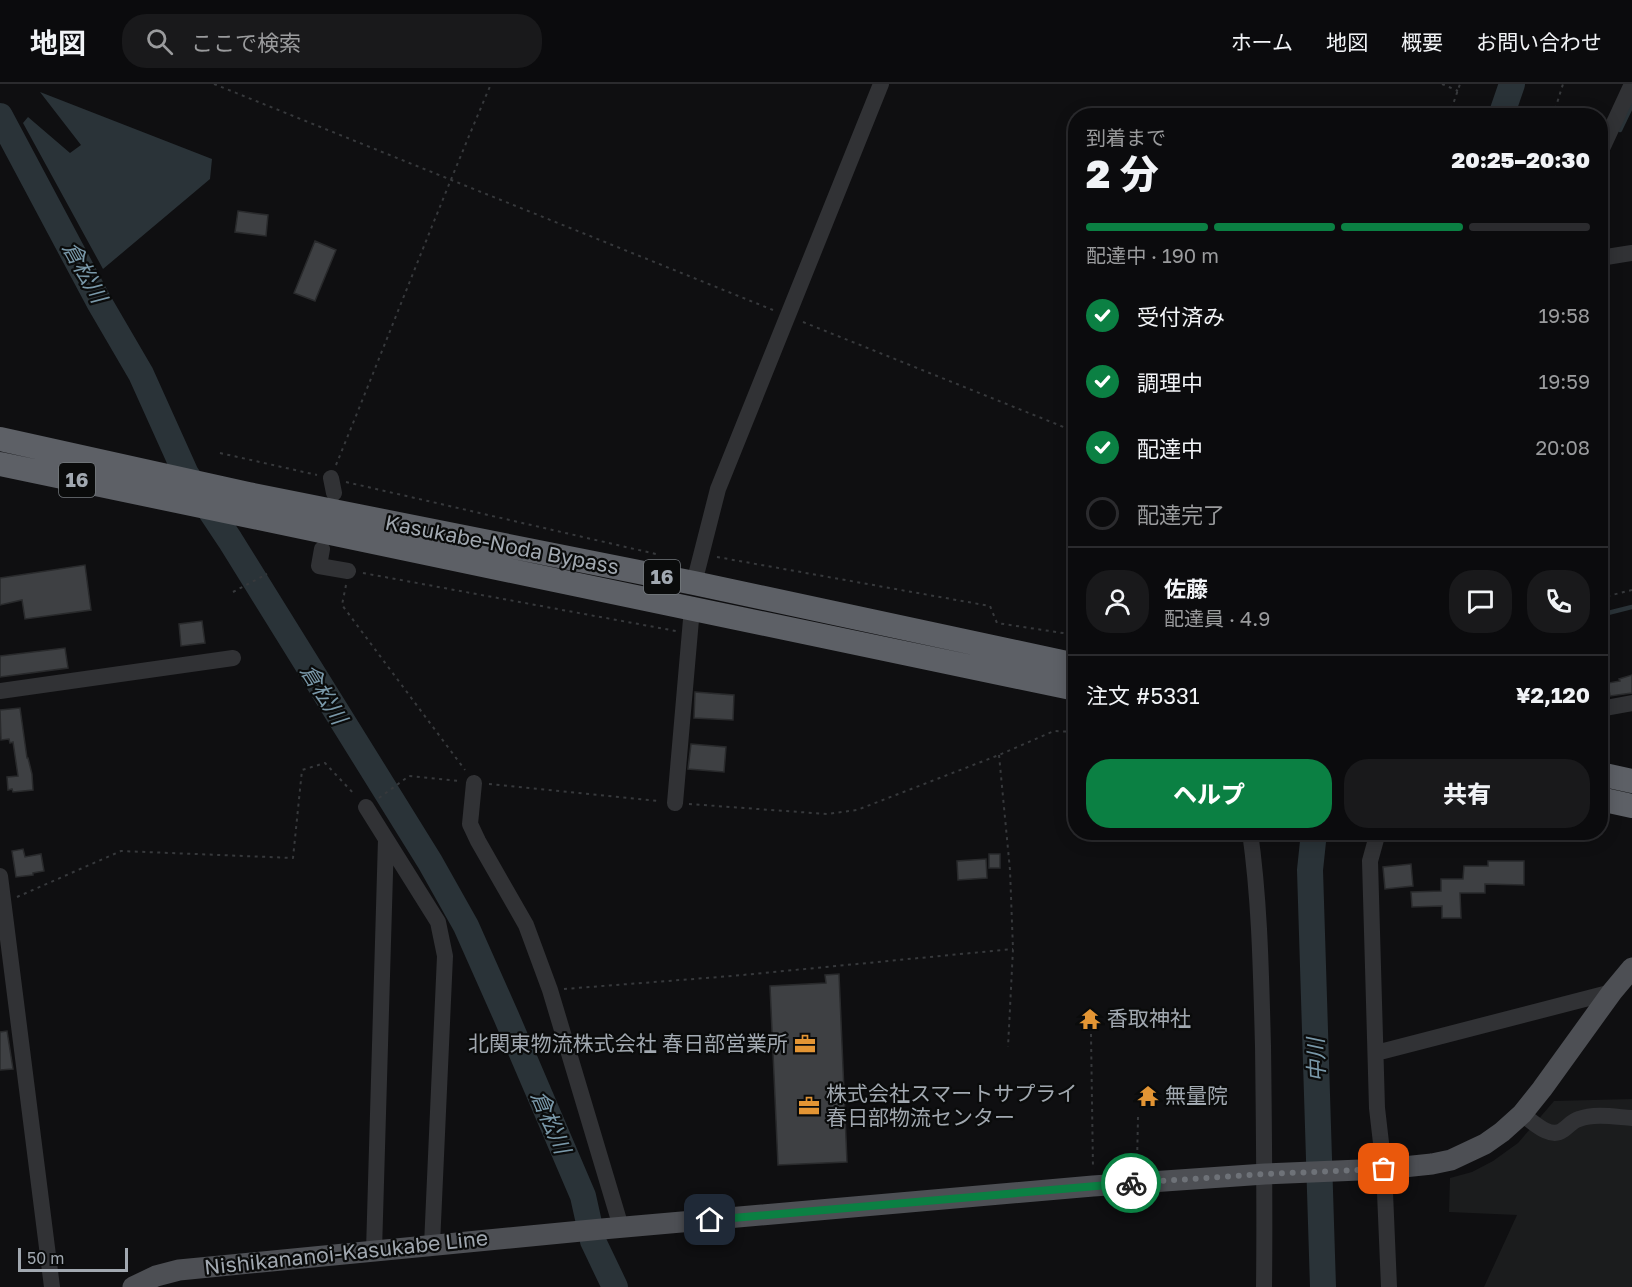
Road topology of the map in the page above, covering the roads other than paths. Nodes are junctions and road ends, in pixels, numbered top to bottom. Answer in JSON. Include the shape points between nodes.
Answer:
{"nodes":[{"id":1,"x":881,"y":84,"type":"edge"},
{"id":2,"x":1632,"y":84,"type":"edge"},
{"id":3,"x":1608,"y":136,"type":"edge"},
{"id":4,"x":1632,"y":253,"type":"edge"},
{"id":5,"x":1608,"y":257,"type":"edge"},
{"id":6,"x":0,"y":439,"type":"edge"},
{"id":7,"x":0,"y":464,"type":"edge"},
{"id":8,"x":322,"y":549,"type":"dead end"},
{"id":9,"x":348,"y":571,"type":"road end"},
{"id":10,"x":694,"y":583,"type":"junction"},
{"id":11,"x":692,"y":608,"type":"junction"},
{"id":12,"x":233,"y":658,"type":"dead end"},
{"id":13,"x":1068,"y":663,"type":"edge"},
{"id":14,"x":1068,"y":687,"type":"edge"},
{"id":15,"x":0,"y":691,"type":"edge"},
{"id":16,"x":1632,"y":703,"type":"edge"},
{"id":17,"x":1608,"y":708,"type":"edge"},
{"id":18,"x":1608,"y":776,"type":"edge"},
{"id":19,"x":1632,"y":781,"type":"edge"},
{"id":20,"x":474,"y":783,"type":"road end"},
{"id":21,"x":1608,"y":801,"type":"edge"},
{"id":22,"x":675,"y":802,"type":"road end"},
{"id":23,"x":1632,"y":806,"type":"edge"},
{"id":24,"x":366,"y":807,"type":"road end"},
{"id":25,"x":386,"y":839,"type":"junction"},
{"id":26,"x":1251,"y":840,"type":"edge"},
{"id":27,"x":1375,"y":840,"type":"edge"},
{"id":28,"x":0,"y":876,"type":"edge"},
{"id":29,"x":2,"y":903,"type":"edge"},
{"id":30,"x":1630,"y":973,"type":"edge"},
{"id":31,"x":1612,"y":992,"type":"junction"},
{"id":32,"x":1376,"y":1053,"type":"junction"},
{"id":33,"x":1521,"y":1114,"type":"junction"},
{"id":34,"x":1632,"y":1118,"type":"edge"},
{"id":35,"x":1378,"y":1169,"type":"junction"},
{"id":36,"x":1274,"y":1174,"type":"junction"},
{"id":37,"x":611,"y":1228,"type":"junction"},
{"id":38,"x":432,"y":1245,"type":"junction"},
{"id":39,"x":374,"y":1251,"type":"junction"},
{"id":40,"x":52,"y":1287,"type":"edge"},
{"id":41,"x":133,"y":1287,"type":"edge"},
{"id":42,"x":1264,"y":1287,"type":"edge"},
{"id":43,"x":1389,"y":1287,"type":"edge"}],
"edges":[{"from":1,"to":10,"type":"street","via":[[718,489]]},
{"from":2,"to":3,"type":"street"},
{"from":4,"to":5,"type":"street"},
{"from":6,"to":10,"type":"highway","name":"Kasukabe-Noda Bypass","number":"16","via":[[248,494]]},
{"from":7,"to":11,"type":"highway","name":"Kasukabe-Noda Bypass","number":"16"},
{"from":8,"to":9,"type":"street","via":[[320,566]]},
{"from":10,"to":13,"type":"highway","name":"Kasukabe-Noda Bypass","number":"16"},
{"from":11,"to":14,"type":"highway","name":"Kasukabe-Noda Bypass","number":"16"},
{"from":11,"to":22,"type":"street"},
{"from":12,"to":15,"type":"street"},
{"from":16,"to":17,"type":"street"},
{"from":18,"to":19,"type":"highway"},
{"from":20,"to":37,"type":"street","via":[[470,824],[526,925],[550,990]]},
{"from":21,"to":23,"type":"highway"},
{"from":24,"to":25,"type":"street"},
{"from":25,"to":38,"type":"street","via":[[438,922],[445,956]]},
{"from":25,"to":39,"type":"street"},
{"from":26,"to":36,"type":"street"},
{"from":27,"to":32,"type":"street","via":[[1370,861]]},
{"from":28,"to":29,"type":"street"},
{"from":29,"to":40,"type":"street"},
{"from":30,"to":31,"type":"main road"},
{"from":31,"to":32,"type":"street"},
{"from":31,"to":33,"type":"main road"},
{"from":32,"to":35,"type":"street"},
{"from":33,"to":34,"type":"street","via":[[1552,1133],[1562,1132],[1569,1124],[1590,1116]]},
{"from":33,"to":35,"type":"main road","via":[[1485,1144],[1451,1160]]},
{"from":35,"to":36,"type":"main road"},
{"from":35,"to":43,"type":"street"},
{"from":36,"to":37,"type":"main road"},
{"from":36,"to":42,"type":"street"},
{"from":37,"to":38,"type":"main road","name":"Nishikananoi-Kasukabe Line"},
{"from":38,"to":39,"type":"main road","name":"Nishikananoi-Kasukabe Line"},
{"from":39,"to":41,"type":"main road","name":"Nishikananoi-Kasukabe Line","via":[[179,1270]]}]}
